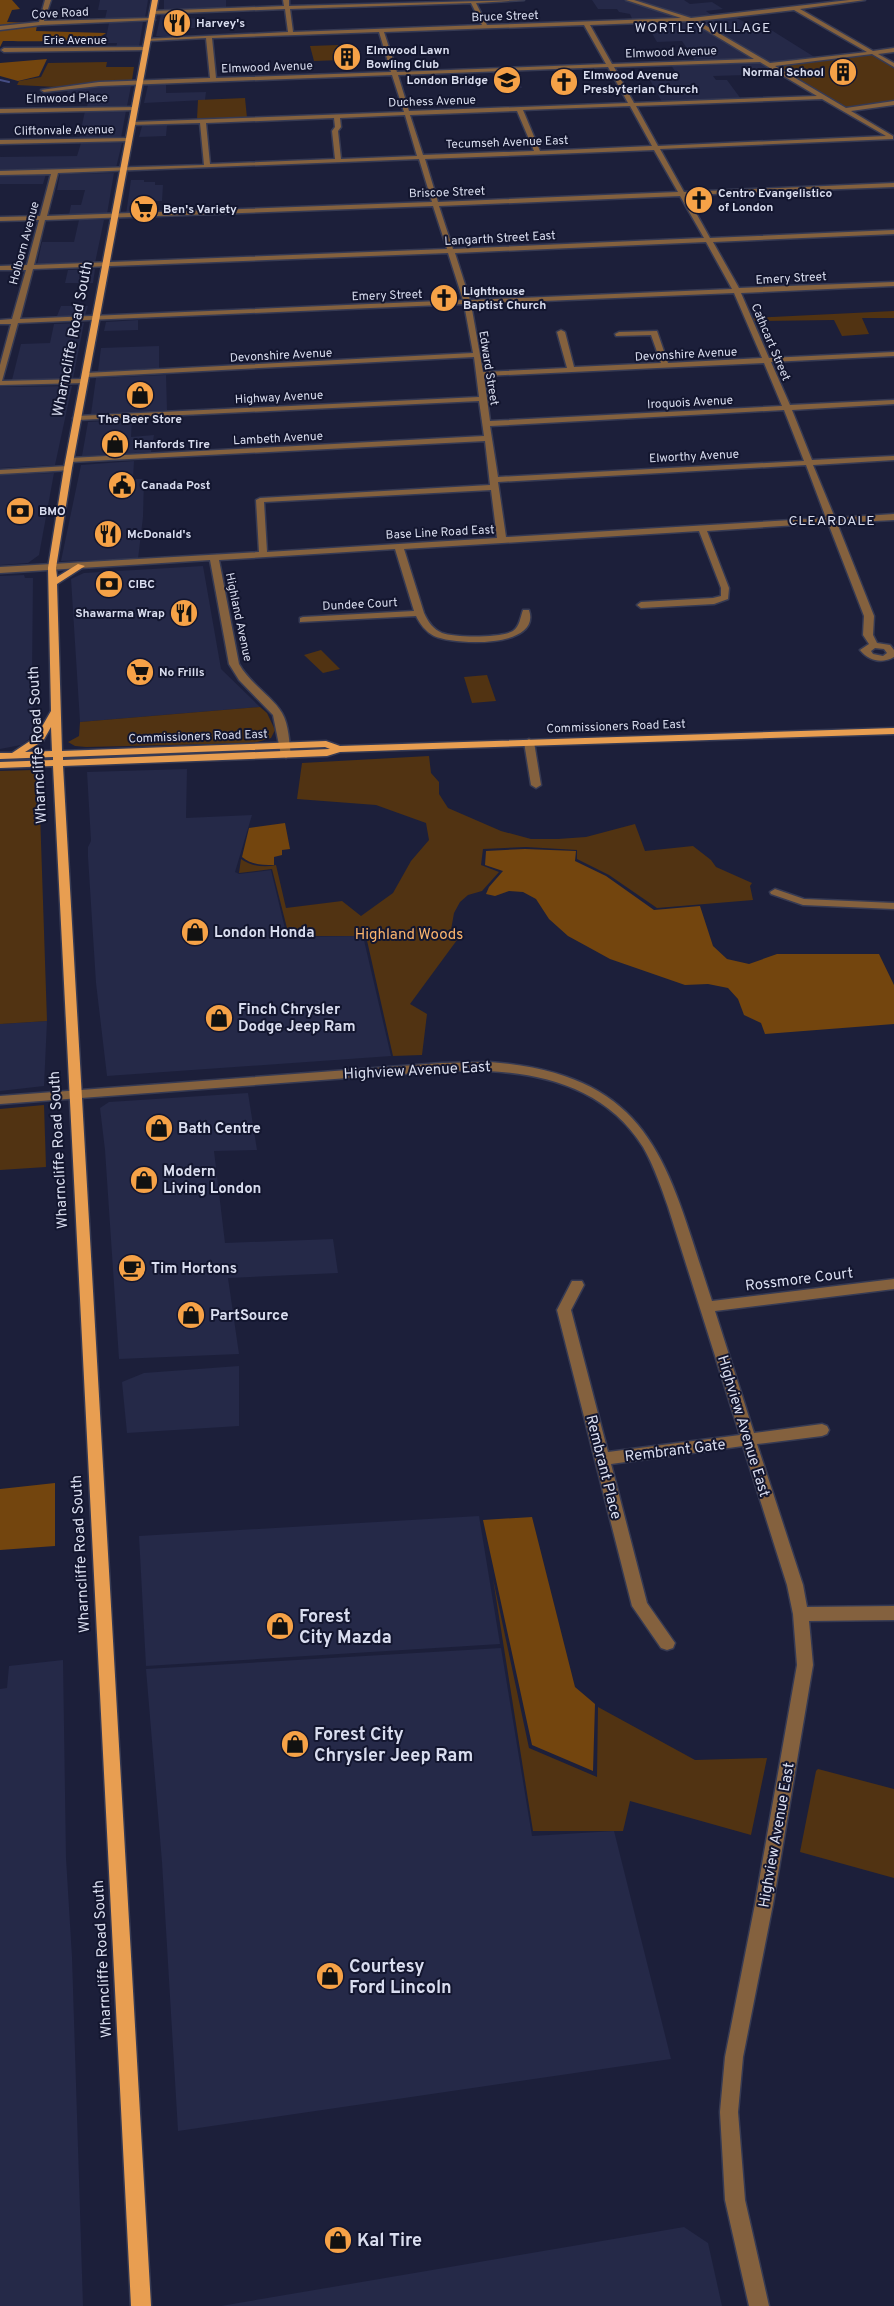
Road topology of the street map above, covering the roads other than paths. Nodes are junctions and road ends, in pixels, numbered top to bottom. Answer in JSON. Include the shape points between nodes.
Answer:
{"nodes":[{"id":1,"x":48,"y":0,"type":"edge"},
{"id":2,"x":155,"y":0,"type":"edge"},
{"id":3,"x":286,"y":0,"type":"edge"},
{"id":4,"x":521,"y":0,"type":"edge"},
{"id":5,"x":629,"y":0,"type":"edge"},
{"id":6,"x":862,"y":0,"type":"edge"},
{"id":7,"x":472,"y":1,"type":"edge"},
{"id":8,"x":287,"y":8,"type":"junction"},
{"id":9,"x":796,"y":8,"type":"junction"},
{"id":10,"x":152,"y":12,"type":"junction"},
{"id":11,"x":152,"y":20,"type":"junction"},
{"id":12,"x":693,"y":20,"type":"junction"},
{"id":13,"x":41,"y":23,"type":"junction"},
{"id":14,"x":586,"y":23,"type":"junction"},
{"id":15,"x":485,"y":27,"type":"junction"},
{"id":16,"x":0,"y":28,"type":"edge"},
{"id":17,"x":381,"y":31,"type":"junction"},
{"id":18,"x":291,"y":34,"type":"junction"},
{"id":19,"x":209,"y":37,"type":"junction"},
{"id":20,"x":148,"y":39,"type":"junction"},
{"id":21,"x":146,"y":49,"type":"junction"},
{"id":22,"x":4,"y":50,"type":"dead end"},
{"id":23,"x":894,"y":50,"type":"edge"},
{"id":24,"x":873,"y":52,"type":"junction"},
{"id":25,"x":752,"y":55,"type":"junction"},
{"id":26,"x":746,"y":60,"type":"junction"},
{"id":27,"x":760,"y":60,"type":"junction"},
{"id":28,"x":609,"y":65,"type":"junction"},
{"id":29,"x":770,"y":65,"type":"junction"},
{"id":30,"x":894,"y":65,"type":"edge"},
{"id":31,"x":395,"y":73,"type":"junction"},
{"id":32,"x":214,"y":80,"type":"junction"},
{"id":33,"x":140,"y":83,"type":"junction"},
{"id":34,"x":44,"y":90,"type":"dead end"},
{"id":35,"x":823,"y":97,"type":"junction"},
{"id":36,"x":894,"y":103,"type":"edge"},
{"id":37,"x":632,"y":105,"type":"junction"},
{"id":38,"x":135,"y":108,"type":"junction"},
{"id":39,"x":520,"y":109,"type":"junction"},
{"id":40,"x":844,"y":110,"type":"junction"},
{"id":41,"x":0,"y":111,"type":"edge"},
{"id":42,"x":408,"y":113,"type":"junction"},
{"id":43,"x":337,"y":116,"type":"junction"},
{"id":44,"x":202,"y":122,"type":"junction"},
{"id":45,"x":132,"y":124,"type":"junction"},
{"id":46,"x":891,"y":136,"type":"edge"},
{"id":47,"x":129,"y":140,"type":"junction"},
{"id":48,"x":0,"y":142,"type":"edge"},
{"id":49,"x":656,"y":147,"type":"junction"},
{"id":50,"x":538,"y":152,"type":"junction"},
{"id":51,"x":421,"y":158,"type":"junction"},
{"id":52,"x":338,"y":161,"type":"junction"},
{"id":53,"x":207,"y":166,"type":"junction"},
{"id":54,"x":124,"y":170,"type":"junction"},
{"id":55,"x":0,"y":172,"type":"edge"},
{"id":56,"x":55,"y":172,"type":"junction"},
{"id":57,"x":894,"y":185,"type":"edge"},
{"id":58,"x":682,"y":194,"type":"junction"},
{"id":59,"x":436,"y":204,"type":"junction"},
{"id":60,"x":115,"y":217,"type":"junction"},
{"id":61,"x":42,"y":218,"type":"junction"},
{"id":62,"x":0,"y":220,"type":"edge"},
{"id":63,"x":894,"y":232,"type":"edge"},
{"id":64,"x":708,"y":240,"type":"junction"},
{"id":65,"x":451,"y":251,"type":"junction"},
{"id":66,"x":106,"y":266,"type":"junction"},
{"id":67,"x":29,"y":267,"type":"junction"},
{"id":68,"x":0,"y":268,"type":"edge"},
{"id":69,"x":894,"y":284,"type":"edge"},
{"id":70,"x":737,"y":291,"type":"junction"},
{"id":71,"x":467,"y":303,"type":"junction"},
{"id":72,"x":96,"y":319,"type":"junction"},
{"id":73,"x":15,"y":321,"type":"junction"},
{"id":74,"x":0,"y":322,"type":"edge"},
{"id":75,"x":561,"y":332,"type":"dead end"},
{"id":76,"x":619,"y":334,"type":"dead end"},
{"id":77,"x":477,"y":354,"type":"junction"},
{"id":78,"x":894,"y":354,"type":"edge"},
{"id":79,"x":767,"y":361,"type":"junction"},
{"id":80,"x":666,"y":366,"type":"junction"},
{"id":81,"x":571,"y":370,"type":"junction"},
{"id":82,"x":479,"y":374,"type":"junction"},
{"id":83,"x":85,"y":378,"type":"junction"},
{"id":84,"x":0,"y":379,"type":"edge"},
{"id":85,"x":0,"y":383,"type":"edge"},
{"id":86,"x":482,"y":399,"type":"junction"},
{"id":87,"x":894,"y":402,"type":"edge"},
{"id":88,"x":786,"y":408,"type":"junction"},
{"id":89,"x":77,"y":418,"type":"junction"},
{"id":90,"x":487,"y":424,"type":"junction"},
{"id":91,"x":488,"y":438,"type":"junction"},
{"id":92,"x":894,"y":458,"type":"edge"},
{"id":93,"x":809,"y":462,"type":"junction"},
{"id":94,"x":68,"y":464,"type":"junction"},
{"id":95,"x":0,"y":472,"type":"edge"},
{"id":96,"x":495,"y":483,"type":"junction"},
{"id":97,"x":894,"y":518,"type":"edge"},
{"id":98,"x":830,"y":521,"type":"junction"},
{"id":99,"x":702,"y":529,"type":"junction"},
{"id":100,"x":502,"y":541,"type":"junction"},
{"id":101,"x":399,"y":547,"type":"junction"},
{"id":102,"x":262,"y":555,"type":"junction"},
{"id":103,"x":214,"y":558,"type":"junction"},
{"id":104,"x":81,"y":566,"type":"junction"},
{"id":105,"x":52,"y":568,"type":"junction"},
{"id":106,"x":0,"y":570,"type":"edge"},
{"id":107,"x":52,"y":583,"type":"junction"},
{"id":108,"x":642,"y":605,"type":"dead end"},
{"id":109,"x":526,"y":612,"type":"dead end"},
{"id":110,"x":419,"y":613,"type":"junction"},
{"id":111,"x":303,"y":620,"type":"dead end"},
{"id":112,"x":893,"y":654,"type":"edge"},
{"id":113,"x":56,"y":710,"type":"junction"},
{"id":114,"x":894,"y":731,"type":"edge"},
{"id":115,"x":529,"y":742,"type":"junction"},
{"id":116,"x":286,"y":750,"type":"junction"},
{"id":117,"x":4,"y":756,"type":"edge"},
{"id":118,"x":58,"y":758,"type":"junction"},
{"id":119,"x":0,"y":765,"type":"edge"},
{"id":120,"x":536,"y":785,"type":"dead end"},
{"id":121,"x":774,"y":892,"type":"dead end"},
{"id":122,"x":894,"y":906,"type":"edge"},
{"id":123,"x":75,"y":1094,"type":"junction"},
{"id":124,"x":0,"y":1100,"type":"edge"},
{"id":125,"x":894,"y":1284,"type":"edge"},
{"id":126,"x":577,"y":1285,"type":"dead end"},
{"id":127,"x":707,"y":1307,"type":"junction"},
{"id":128,"x":822,"y":1430,"type":"dead end"},
{"id":129,"x":749,"y":1440,"type":"junction"},
{"id":130,"x":602,"y":1459,"type":"junction"},
{"id":131,"x":894,"y":1613,"type":"edge"},
{"id":132,"x":801,"y":1614,"type":"junction"},
{"id":133,"x":667,"y":1643,"type":"dead end"},
{"id":134,"x":141,"y":2306,"type":"edge"},
{"id":135,"x":759,"y":2306,"type":"edge"}],
"edges":[{"from":1,"to":13,"type":"street"},
{"from":2,"to":10,"type":"main road","name":"Wharncliffe Road South"},
{"from":3,"to":8,"type":"street"},
{"from":4,"to":7,"type":"street"},
{"from":5,"to":12,"type":"street"},
{"from":6,"to":9,"type":"street","name":"Bruce Street"},
{"from":7,"to":8,"type":"street"},
{"from":7,"to":15,"type":"street"},
{"from":8,"to":10,"type":"street"},
{"from":8,"to":18,"type":"street"},
{"from":9,"to":12,"type":"street","name":"Bruce Street"},
{"from":9,"to":24,"type":"street"},
{"from":10,"to":11,"type":"main road","name":"Wharncliffe Road South"},
{"from":11,"to":13,"type":"street","name":"Cove Road"},
{"from":11,"to":20,"type":"main road","name":"Wharncliffe Road South"},
{"from":12,"to":14,"type":"street","name":"Bruce Street"},
{"from":12,"to":25,"type":"street"},
{"from":13,"to":16,"type":"street","name":"Cove Road"},
{"from":14,"to":15,"type":"street","name":"Bruce Street"},
{"from":14,"to":28,"type":"street","name":"Cathcart Street"},
{"from":15,"to":17,"type":"street","name":"Bruce Street"},
{"from":17,"to":18,"type":"street","name":"Bruce Street"},
{"from":17,"to":31,"type":"street","name":"Edward Street"},
{"from":18,"to":19,"type":"street","name":"Bruce Street"},
{"from":19,"to":20,"type":"street","name":"Bruce Street"},
{"from":19,"to":32,"type":"street"},
{"from":20,"to":21,"type":"main road","name":"Wharncliffe Road South"},
{"from":21,"to":22,"type":"street","name":"Erie Avenue"},
{"from":21,"to":33,"type":"main road","name":"Wharncliffe Road South"},
{"from":23,"to":24,"type":"street"},
{"from":24,"to":29,"type":"street"},
{"from":24,"to":30,"type":"street"},
{"from":25,"to":26,"type":"street"},
{"from":25,"to":27,"type":"street"},
{"from":26,"to":27,"type":"street","name":"Elmwood Avenue"},
{"from":26,"to":28,"type":"street","name":"Elmwood Avenue"},
{"from":27,"to":29,"type":"street"},
{"from":28,"to":31,"type":"street","name":"Elmwood Avenue"},
{"from":28,"to":37,"type":"street","name":"Cathcart Street"},
{"from":29,"to":35,"type":"street"},
{"from":31,"to":32,"type":"street","name":"Elmwood Avenue"},
{"from":31,"to":42,"type":"street","name":"Edward Street"},
{"from":32,"to":33,"type":"street","name":"Elmwood Avenue"},
{"from":33,"to":34,"type":"street","name":"Elmwood Avenue"},
{"from":33,"to":38,"type":"main road","name":"Wharncliffe Road South"},
{"from":35,"to":37,"type":"street","name":"Duchess Avenue"},
{"from":35,"to":40,"type":"street"},
{"from":36,"to":40,"type":"street"},
{"from":37,"to":39,"type":"street","name":"Duchess Avenue"},
{"from":37,"to":49,"type":"street","name":"Cathcart Street"},
{"from":38,"to":41,"type":"street","name":"Elmwood Place"},
{"from":38,"to":45,"type":"main road","name":"Wharncliffe Road South"},
{"from":39,"to":42,"type":"street","name":"Duchess Avenue"},
{"from":39,"to":50,"type":"street"},
{"from":40,"to":46,"type":"street"},
{"from":42,"to":43,"type":"street","name":"Duchess Avenue"},
{"from":42,"to":51,"type":"street","name":"Edward Street"},
{"from":43,"to":44,"type":"street","name":"Duchess Avenue"},
{"from":43,"to":52,"type":"street"},
{"from":44,"to":45,"type":"street","name":"Duchess Avenue"},
{"from":44,"to":53,"type":"street"},
{"from":45,"to":47,"type":"main road","name":"Wharncliffe Road South"},
{"from":46,"to":49,"type":"street","name":"Tecumseh Avenue East"},
{"from":47,"to":48,"type":"street","name":"Cliftonvale Avenue"},
{"from":47,"to":54,"type":"main road","name":"Wharncliffe Road South"},
{"from":49,"to":50,"type":"street","name":"Tecumseh Avenue East"},
{"from":49,"to":58,"type":"street","name":"Cathcart Street"},
{"from":50,"to":51,"type":"street","name":"Tecumseh Avenue East"},
{"from":51,"to":52,"type":"street","name":"Tecumseh Avenue East"},
{"from":51,"to":59,"type":"street","name":"Edward Street"},
{"from":52,"to":53,"type":"street","name":"Tecumseh Avenue East"},
{"from":53,"to":54,"type":"street","name":"Tecumseh Avenue East"},
{"from":54,"to":56,"type":"street","name":"Tecumseh Avenue East"},
{"from":54,"to":60,"type":"main road","name":"Wharncliffe Road South"},
{"from":55,"to":56,"type":"street","name":"Tecumseh Avenue East"},
{"from":56,"to":61,"type":"street","name":"Holborn Avenue"},
{"from":57,"to":58,"type":"street","name":"Briscoe Street"},
{"from":58,"to":59,"type":"street","name":"Briscoe Street"},
{"from":58,"to":64,"type":"street","name":"Cathcart Street"},
{"from":59,"to":60,"type":"street","name":"Briscoe Street"},
{"from":59,"to":65,"type":"street","name":"Edward Street"},
{"from":60,"to":61,"type":"street","name":"Briscoe Street"},
{"from":60,"to":66,"type":"main road","name":"Wharncliffe Road South"},
{"from":61,"to":62,"type":"street","name":"Briscoe Street"},
{"from":61,"to":67,"type":"street","name":"Holborn Avenue"},
{"from":63,"to":64,"type":"street","name":"Langarth Street East"},
{"from":64,"to":65,"type":"street","name":"Langarth Street East"},
{"from":64,"to":70,"type":"street","name":"Cathcart Street"},
{"from":65,"to":66,"type":"street","name":"Langarth Street East"},
{"from":65,"to":71,"type":"street","name":"Edward Street"},
{"from":66,"to":67,"type":"street","name":"Langarth Street East"},
{"from":66,"to":72,"type":"main road","name":"Wharncliffe Road South"},
{"from":67,"to":68,"type":"street","name":"Langarth Street East"},
{"from":67,"to":73,"type":"street","name":"Holborn Avenue"},
{"from":69,"to":70,"type":"street","name":"Emery Street"},
{"from":70,"to":71,"type":"street","name":"Emery Street"},
{"from":70,"to":79,"type":"street","name":"Cathcart Street"},
{"from":71,"to":72,"type":"street","name":"Emery Street"},
{"from":71,"to":77,"type":"street","name":"Edward Street"},
{"from":72,"to":73,"type":"street","name":"Emery Street"},
{"from":72,"to":83,"type":"main road","name":"Wharncliffe Road South"},
{"from":73,"to":74,"type":"street","name":"Emery Street"},
{"from":73,"to":84,"type":"street","name":"Holborn Avenue"},
{"from":75,"to":81,"type":"street"},
{"from":76,"to":80,"type":"street","via":[[654,333]]},
{"from":77,"to":82,"type":"street","name":"Edward Street"},
{"from":77,"to":83,"type":"street","name":"Devonshire Avenue"},
{"from":78,"to":79,"type":"street","name":"Devonshire Avenue"},
{"from":79,"to":80,"type":"street","name":"Devonshire Avenue"},
{"from":79,"to":88,"type":"street","name":"Cathcart Street"},
{"from":80,"to":81,"type":"street","name":"Devonshire Avenue"},
{"from":81,"to":82,"type":"street","name":"Devonshire Avenue"},
{"from":82,"to":86,"type":"street","name":"Edward Street"},
{"from":83,"to":85,"type":"street","name":"Devonshire Avenue"},
{"from":83,"to":89,"type":"main road","name":"Wharncliffe Road South"},
{"from":86,"to":89,"type":"street","name":"Highway Avenue"},
{"from":86,"to":90,"type":"street","name":"Edward Street"},
{"from":87,"to":88,"type":"street","name":"Iroquois Avenue"},
{"from":88,"to":90,"type":"street","name":"Iroquois Avenue"},
{"from":88,"to":93,"type":"street","name":"Cathcart Street"},
{"from":89,"to":94,"type":"main road","name":"Wharncliffe Road South"},
{"from":90,"to":91,"type":"street","name":"Edward Street"},
{"from":91,"to":94,"type":"street","name":"Lambeth Avenue"},
{"from":91,"to":96,"type":"street","name":"Edward Street"},
{"from":92,"to":93,"type":"street","name":"Elworthy Avenue"},
{"from":93,"to":96,"type":"street","name":"Elworthy Avenue"},
{"from":93,"to":98,"type":"street","name":"Cathcart Street"},
{"from":94,"to":95,"type":"street","name":"Lambeth Avenue"},
{"from":94,"to":105,"type":"main road","name":"Wharncliffe Road South"},
{"from":96,"to":100,"type":"street","name":"Edward Street"},
{"from":96,"to":102,"type":"street","name":"Elworthy Avenue","via":[[260,500]]},
{"from":97,"to":98,"type":"street","name":"Base Line Road East"},
{"from":98,"to":99,"type":"street","name":"Base Line Road East"},
{"from":98,"to":112,"type":"street","via":[[869,616],[868,635],[874,645],[866,650],[870,656],[884,659]]},
{"from":99,"to":100,"type":"street","name":"Base Line Road East"},
{"from":99,"to":108,"type":"street","via":[[725,588],[725,597],[714,601]]},
{"from":100,"to":101,"type":"street","name":"Base Line Road East"},
{"from":101,"to":102,"type":"street","name":"Base Line Road East"},
{"from":101,"to":110,"type":"street"},
{"from":102,"to":103,"type":"street","name":"Base Line Road East"},
{"from":103,"to":104,"type":"street","name":"Base Line Road East"},
{"from":103,"to":116,"type":"street","name":"Highland Avenue","via":[[234,664],[242,678],[278,714]]},
{"from":104,"to":105,"type":"street","name":"Base Line Road East"},
{"from":104,"to":107,"type":"main road"},
{"from":105,"to":106,"type":"street","name":"Base Line Road East"},
{"from":105,"to":107,"type":"main road","name":"Wharncliffe Road South"},
{"from":107,"to":113,"type":"main road","name":"Wharncliffe Road South"},
{"from":109,"to":110,"type":"street","via":[[524,623],[508,637],[454,640],[432,631]]},
{"from":110,"to":111,"type":"street","name":"Dundee Court"},
{"from":113,"to":117,"type":"main road","via":[[40,740]]},
{"from":113,"to":118,"type":"main road","name":"Wharncliffe Road South"},
{"from":114,"to":115,"type":"main road","name":"Commissioners Road East"},
{"from":115,"to":116,"type":"main road","name":"Commissioners Road East","via":[[339,749],[327,753]]},
{"from":115,"to":120,"type":"street"},
{"from":116,"to":118,"type":"main road","name":"Commissioners Road East"},
{"from":117,"to":118,"type":"main road"},
{"from":118,"to":119,"type":"main road"},
{"from":118,"to":123,"type":"main road","name":"Wharncliffe Road South"},
{"from":121,"to":122,"type":"street","via":[[803,902]]},
{"from":123,"to":124,"type":"street","name":"Highview Avenue East"},
{"from":123,"to":127,"type":"street","name":"Highview Avenue East","via":[[483,1064],[520,1067],[554,1076],[604,1100],[622,1114],[654,1153]]},
{"from":123,"to":134,"type":"main road","name":"Wharncliffe Road South"},
{"from":125,"to":127,"type":"street","name":"Rossmore Court"},
{"from":126,"to":130,"type":"street","name":"Rembrant Place","via":[[564,1310]]},
{"from":127,"to":129,"type":"street","name":"Highview Avenue East"},
{"from":128,"to":129,"type":"street","name":"Rembrant Gate"},
{"from":129,"to":130,"type":"street","name":"Rembrant Gate"},
{"from":129,"to":132,"type":"street","name":"Highview Avenue East"},
{"from":130,"to":133,"type":"street","name":"Rembrant Place","via":[[640,1606]]},
{"from":131,"to":132,"type":"street"},
{"from":132,"to":135,"type":"street","name":"Highview Avenue East","via":[[805,1665],[734,2057],[729,2112],[735,2200]]}]}
